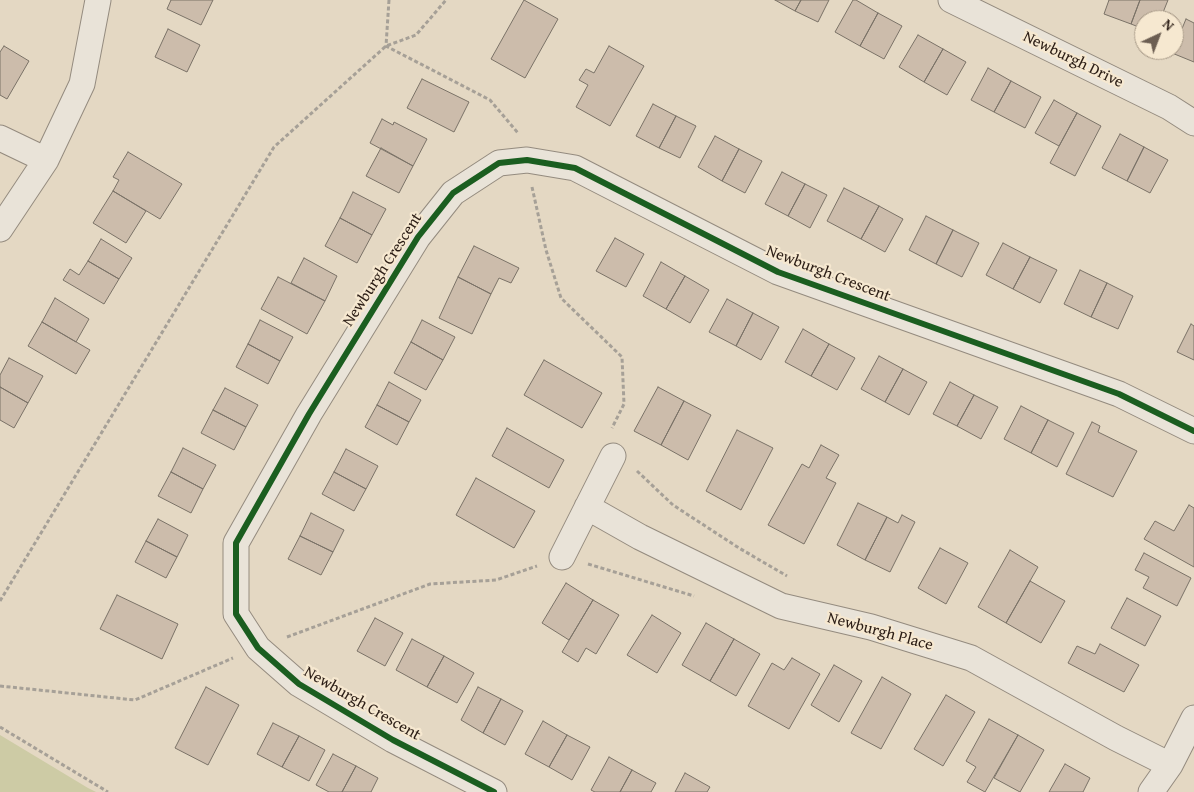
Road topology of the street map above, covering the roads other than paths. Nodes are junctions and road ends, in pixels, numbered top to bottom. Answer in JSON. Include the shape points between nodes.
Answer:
{"nodes":[{"id":1,"x":98,"y":0,"type":"edge"},
{"id":2,"x":961,"y":2,"type":"edge"},
{"id":3,"x":1194,"y":123,"type":"edge"},
{"id":4,"x":0,"y":138,"type":"edge"},
{"id":5,"x":46,"y":160,"type":"junction"},
{"id":6,"x":0,"y":229,"type":"edge"},
{"id":7,"x":1194,"y":432,"type":"edge"},
{"id":8,"x":613,"y":456,"type":"road end"},
{"id":9,"x":587,"y":507,"type":"junction"},
{"id":10,"x":562,"y":557,"type":"road end"},
{"id":11,"x":1194,"y":718,"type":"edge"},
{"id":12,"x":1170,"y":765,"type":"junction"},
{"id":13,"x":494,"y":792,"type":"edge"},
{"id":14,"x":1151,"y":792,"type":"edge"}],
"edges":[{"from":1,"to":5,"type":"street","via":[[82,84]]},
{"from":2,"to":3,"type":"street","name":"Newburgh Drive","via":[[1169,107]]},
{"from":4,"to":5,"type":"street"},
{"from":5,"to":6,"type":"street"},
{"from":7,"to":13,"type":"street","name":"Newburgh Crescent","via":[[1119,394],[778,272],[575,168],[527,160],[498,163],[453,193],[418,237],[314,406],[236,543],[236,614],[258,648],[299,684],[393,740]]},
{"from":8,"to":9,"type":"street"},
{"from":9,"to":10,"type":"street"},
{"from":9,"to":12,"type":"street","name":"Newburgh Place","via":[[640,537],[781,606],[872,627],[971,658]]},
{"from":11,"to":12,"type":"street"},
{"from":12,"to":14,"type":"street"}]}
